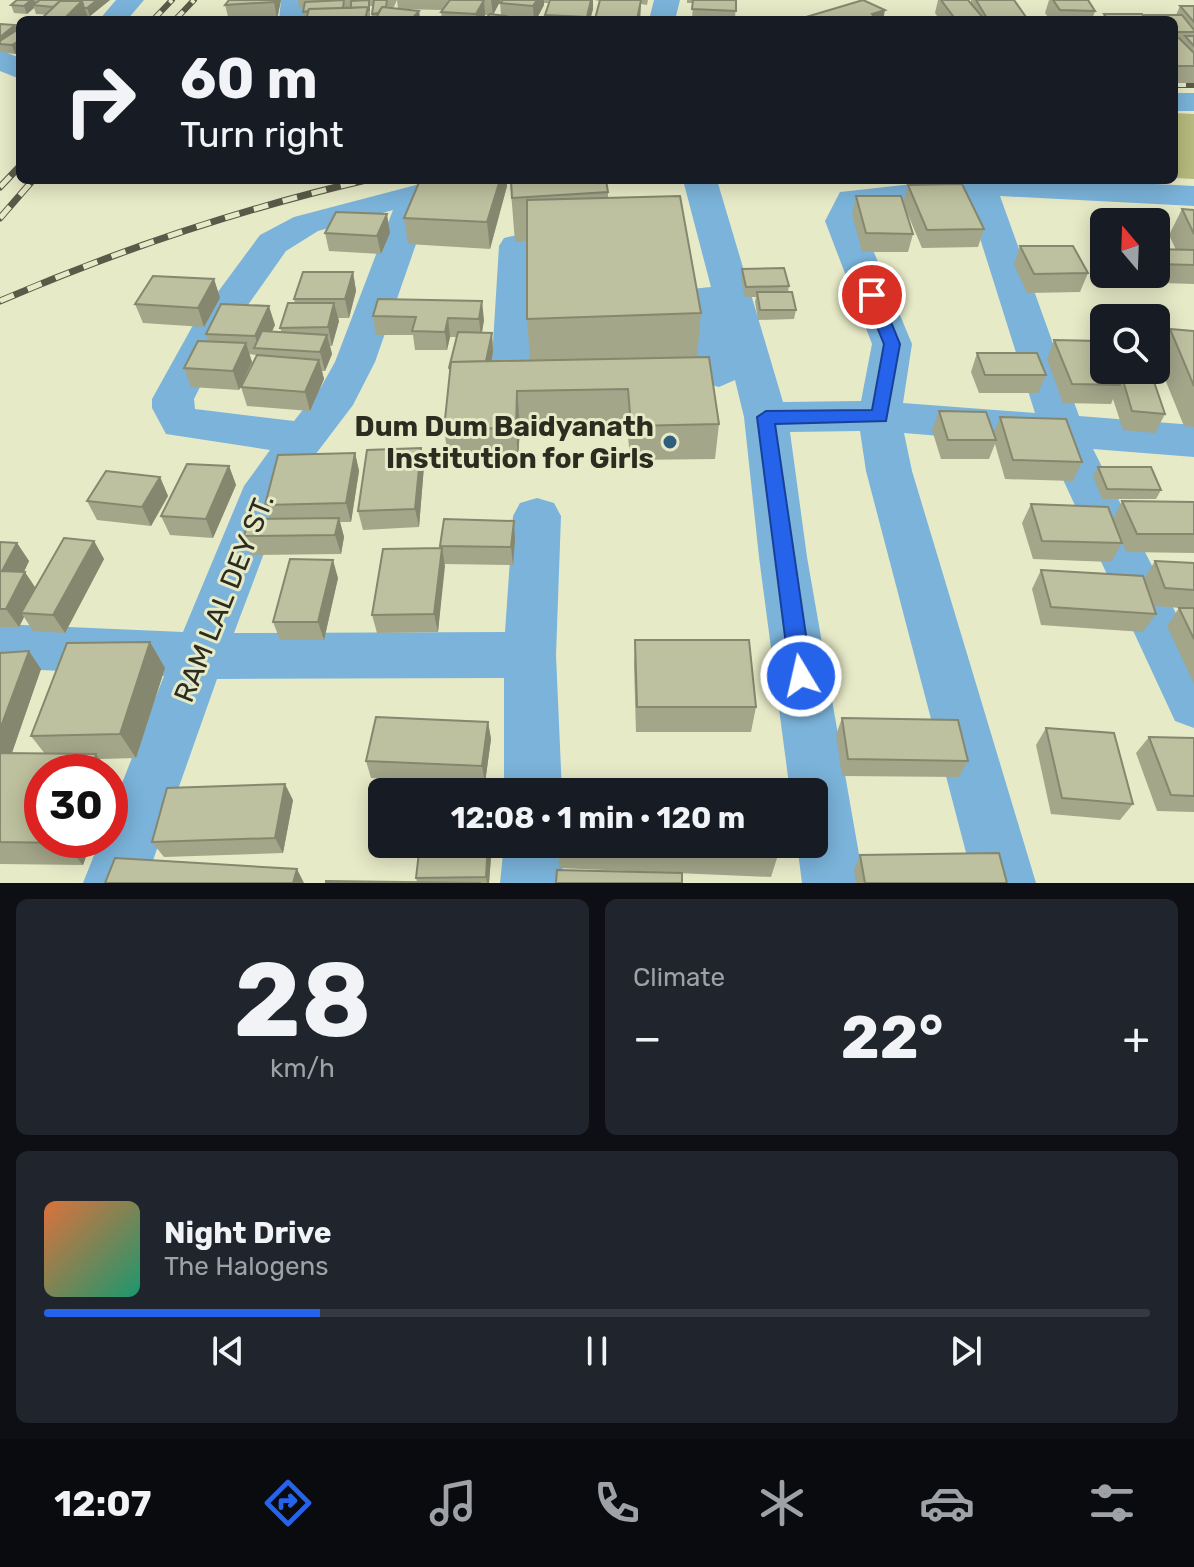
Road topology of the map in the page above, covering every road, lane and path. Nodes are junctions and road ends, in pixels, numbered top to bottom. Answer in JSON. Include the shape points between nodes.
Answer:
{"nodes":[{"id":1,"x":131,"y":0,"type":"edge"},
{"id":2,"x":116,"y":16,"type":"edge"},
{"id":3,"x":0,"y":59,"type":"edge"},
{"id":4,"x":16,"y":83,"type":"edge"},
{"id":5,"x":461,"y":184,"type":"edge"},
{"id":6,"x":700,"y":184,"type":"edge"},
{"id":7,"x":970,"y":184,"type":"edge"},
{"id":8,"x":981,"y":184,"type":"edge"},
{"id":9,"x":1011,"y":184,"type":"edge"},
{"id":10,"x":416,"y":196,"type":"junction"},
{"id":11,"x":1194,"y":196,"type":"edge"},
{"id":12,"x":517,"y":246,"type":"dead end"},
{"id":13,"x":592,"y":375,"type":"edge"},
{"id":14,"x":1152,"y":398,"type":"edge"},
{"id":15,"x":879,"y":416,"type":"junction"},
{"id":16,"x":766,"y":417,"type":"junction"},
{"id":17,"x":1063,"y":433,"type":"junction"},
{"id":18,"x":303,"y":438,"type":"junction"},
{"id":19,"x":1180,"y":440,"type":"edge"},
{"id":20,"x":537,"y":516,"type":"dead end"},
{"id":21,"x":0,"y":646,"type":"edge"},
{"id":22,"x":199,"y":655,"type":"junction"},
{"id":23,"x":530,"y":655,"type":"junction"},
{"id":24,"x":1194,"y":704,"type":"edge"},
{"id":25,"x":533,"y":778,"type":"edge"},
{"id":26,"x":533,"y":858,"type":"edge"},
{"id":27,"x":114,"y":883,"type":"edge"},
{"id":28,"x":531,"y":883,"type":"edge"},
{"id":29,"x":833,"y":883,"type":"edge"},
{"id":30,"x":1005,"y":883,"type":"edge"}],
"edges":[{"from":1,"to":2,"type":"street"},
{"from":3,"to":4,"type":"street"},
{"from":5,"to":10,"type":"street"},
{"from":6,"to":16,"type":"street","via":[[695,235],[720,373]]},
{"from":7,"to":15,"type":"street","via":[[912,196],[852,199],[843,221],[892,344]]},
{"from":8,"to":17,"type":"street"},
{"from":9,"to":11,"type":"street"},
{"from":10,"to":18,"type":"street","name":"RAM LAL DEY ST.","via":[[355,362],[338,395]]},
{"from":10,"to":18,"type":"street","via":[[306,224],[273,243],[206,336],[173,399],[181,423]]},
{"from":12,"to":13,"type":"street","via":[[512,376]]},
{"from":14,"to":19,"type":"street"},
{"from":15,"to":16,"type":"street"},
{"from":15,"to":17,"type":"street"},
{"from":15,"to":30,"type":"street","via":[[889,471]]},
{"from":16,"to":29,"type":"street"},
{"from":17,"to":19,"type":"street"},
{"from":17,"to":24,"type":"street"},
{"from":18,"to":22,"type":"street","name":"RAM LAL DEY ST.","via":[[267,486]]},
{"from":20,"to":23,"type":"street"},
{"from":21,"to":22,"type":"street"},
{"from":22,"to":23,"type":"street"},
{"from":22,"to":27,"type":"street","name":"RAM LAL DEY ST."},
{"from":23,"to":25,"type":"street"},
{"from":26,"to":28,"type":"street"}]}
